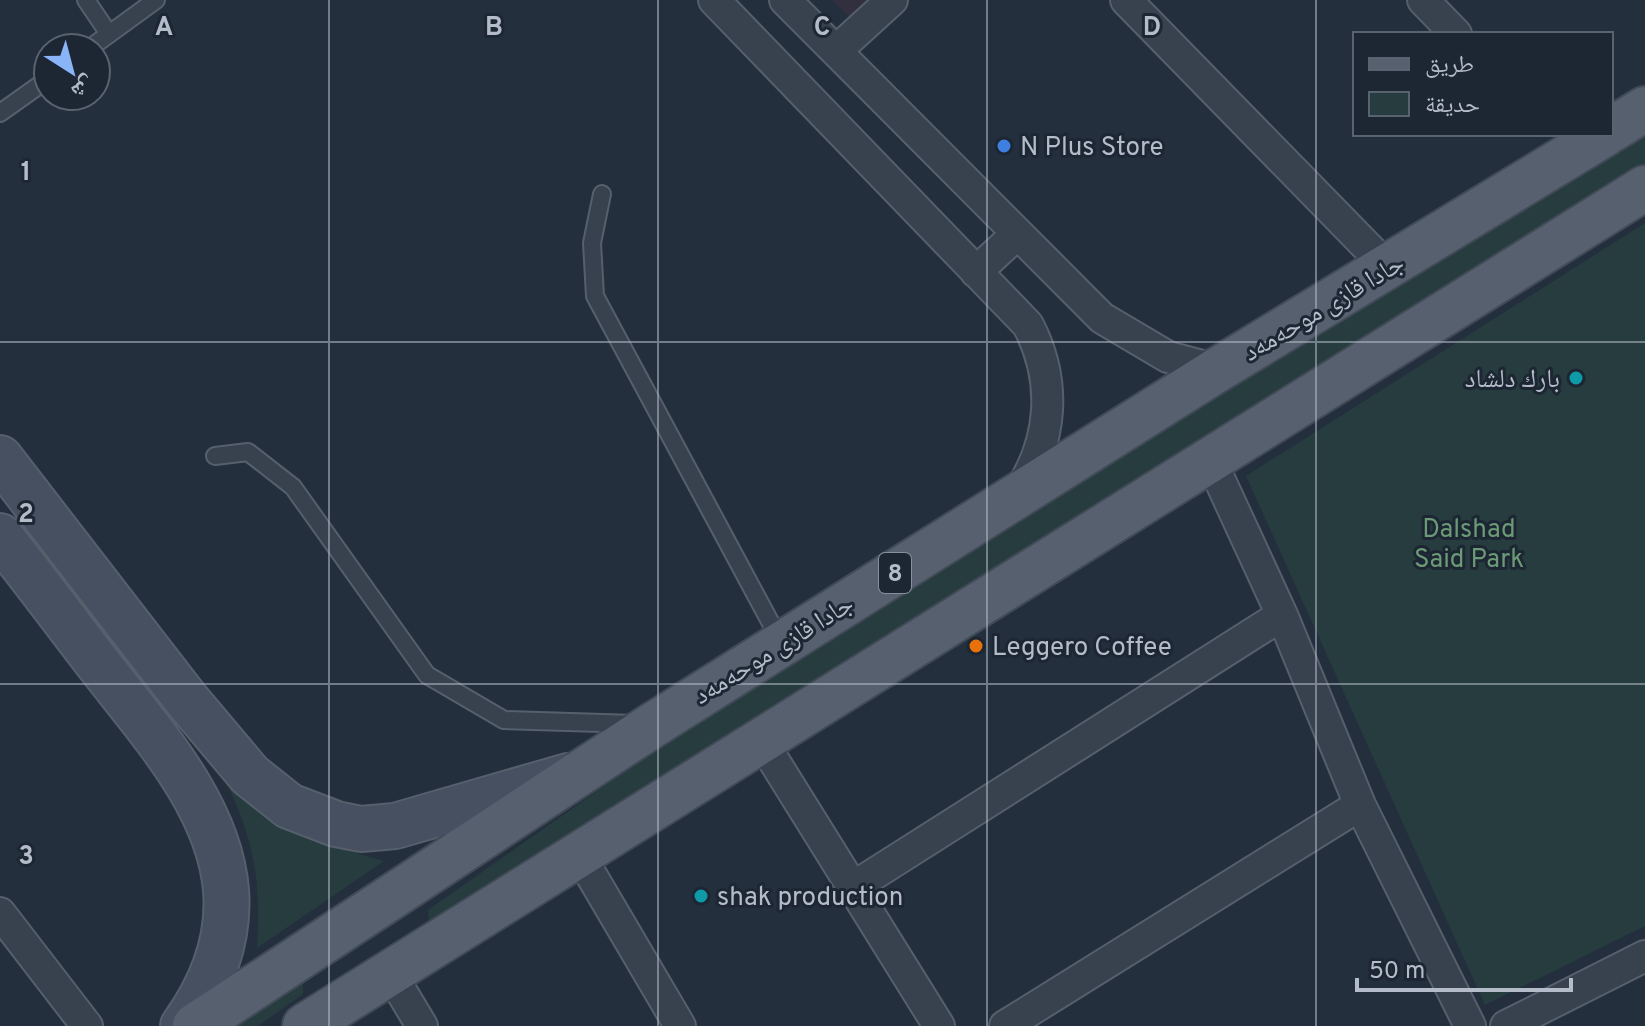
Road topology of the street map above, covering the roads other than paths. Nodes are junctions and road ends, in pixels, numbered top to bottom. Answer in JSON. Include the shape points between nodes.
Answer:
{"nodes":[{"id":1,"x":86,"y":0,"type":"edge"},
{"id":2,"x":156,"y":0,"type":"edge"},
{"id":3,"x":714,"y":0,"type":"edge"},
{"id":4,"x":785,"y":0,"type":"edge"},
{"id":5,"x":892,"y":0,"type":"edge"},
{"id":6,"x":1126,"y":0,"type":"edge"},
{"id":7,"x":1423,"y":0,"type":"edge"},
{"id":8,"x":108,"y":32,"type":"edge"},
{"id":9,"x":112,"y":32,"type":"edge"},
{"id":10,"x":1454,"y":32,"type":"edge"},
{"id":11,"x":836,"y":51,"type":"junction"},
{"id":12,"x":32,"y":90,"type":"edge"},
{"id":13,"x":1645,"y":109,"type":"edge"},
{"id":14,"x":0,"y":113,"type":"edge"},
{"id":15,"x":1613,"y":129,"type":"edge"},
{"id":16,"x":1576,"y":141,"type":"edge"},
{"id":17,"x":1645,"y":188,"type":"edge"},
{"id":18,"x":602,"y":194,"type":"dead end"},
{"id":19,"x":1017,"y":234,"type":"junction"},
{"id":20,"x":1388,"y":268,"type":"junction"},
{"id":21,"x":976,"y":272,"type":"junction"},
{"id":22,"x":1217,"y":370,"type":"junction"},
{"id":23,"x":215,"y":456,"type":"dead end"},
{"id":24,"x":0,"y":458,"type":"edge"},
{"id":25,"x":1211,"y":461,"type":"junction"},
{"id":26,"x":1014,"y":499,"type":"junction"},
{"id":27,"x":3,"y":545,"type":"edge"},
{"id":28,"x":1282,"y":615,"type":"junction"},
{"id":29,"x":782,"y":644,"type":"junction"},
{"id":30,"x":186,"y":699,"type":"junction"},
{"id":31,"x":653,"y":725,"type":"junction"},
{"id":32,"x":149,"y":728,"type":"junction"},
{"id":33,"x":761,"y":740,"type":"junction"},
{"id":34,"x":578,"y":774,"type":"junction"},
{"id":35,"x":1360,"y":805,"type":"junction"},
{"id":36,"x":580,"y":856,"type":"junction"},
{"id":37,"x":852,"y":888,"type":"junction"},
{"id":38,"x":0,"y":913,"type":"edge"},
{"id":39,"x":299,"y":956,"type":"junction"},
{"id":40,"x":1645,"y":956,"type":"edge"},
{"id":41,"x":389,"y":971,"type":"junction"},
{"id":42,"x":318,"y":1018,"type":"edge"},
{"id":43,"x":87,"y":1026,"type":"edge"},
{"id":44,"x":183,"y":1026,"type":"edge"},
{"id":45,"x":195,"y":1026,"type":"edge"},
{"id":46,"x":422,"y":1026,"type":"edge"},
{"id":47,"x":680,"y":1026,"type":"edge"},
{"id":48,"x":939,"y":1026,"type":"edge"},
{"id":49,"x":1005,"y":1026,"type":"edge"},
{"id":50,"x":1470,"y":1026,"type":"edge"},
{"id":51,"x":1506,"y":1026,"type":"edge"}],
"edges":[{"from":1,"to":8,"type":"lane"},
{"from":2,"to":9,"type":"lane"},
{"from":3,"to":21,"type":"street"},
{"from":4,"to":11,"type":"street"},
{"from":5,"to":11,"type":"street"},
{"from":6,"to":20,"type":"street"},
{"from":7,"to":10,"type":"street"},
{"from":11,"to":19,"type":"street"},
{"from":12,"to":14,"type":"lane"},
{"from":13,"to":15,"type":"main road"},
{"from":16,"to":20,"type":"main road","name":"جادا قازی موحەمەد","number":"8"},
{"from":17,"to":25,"type":"main road"},
{"from":18,"to":29,"type":"lane","via":[[592,243],[595,296]]},
{"from":19,"to":21,"type":"street"},
{"from":19,"to":22,"type":"street","via":[[1123,333],[1168,357]]},
{"from":20,"to":22,"type":"main road","name":"جادا قازی موحەمەد","number":"8"},
{"from":21,"to":26,"type":"street","via":[[1028,325],[1046,374],[1045,432]]},
{"from":22,"to":26,"type":"main road","name":"جادا قازی موحەمەد","number":"8"},
{"from":23,"to":31,"type":"lane","via":[[248,452],[293,487],[427,675],[504,720]]},
{"from":24,"to":30,"type":"street"},
{"from":25,"to":28,"type":"street"},
{"from":25,"to":33,"type":"main road"},
{"from":26,"to":29,"type":"main road","name":"جادا قازی موحەمەد","number":"8"},
{"from":27,"to":32,"type":"street"},
{"from":28,"to":35,"type":"street"},
{"from":28,"to":37,"type":"street"},
{"from":29,"to":31,"type":"main road","name":"جادا قازی موحەمەد","number":"8"},
{"from":30,"to":32,"type":"street"},
{"from":30,"to":34,"type":"street","via":[[268,792],[289,806],[361,829],[395,826]]},
{"from":31,"to":34,"type":"main road","name":"جادا قازی موحەمەد","number":"8"},
{"from":32,"to":44,"type":"street","via":[[215,838],[226,891],[222,946],[204,997]]},
{"from":33,"to":36,"type":"main road"},
{"from":33,"to":37,"type":"street"},
{"from":34,"to":39,"type":"main road","name":"جادا قازی موحەمەد","number":"8"},
{"from":35,"to":49,"type":"street"},
{"from":35,"to":50,"type":"street"},
{"from":36,"to":41,"type":"main road"},
{"from":36,"to":47,"type":"street"},
{"from":37,"to":48,"type":"street"},
{"from":38,"to":43,"type":"street"},
{"from":39,"to":42,"type":"main road","via":[[317,962],[335,987]]},
{"from":39,"to":45,"type":"main road","name":"جادا قازی موحەمەد","number":"8"},
{"from":40,"to":51,"type":"street"},
{"from":41,"to":42,"type":"main road"},
{"from":41,"to":46,"type":"street"}]}
